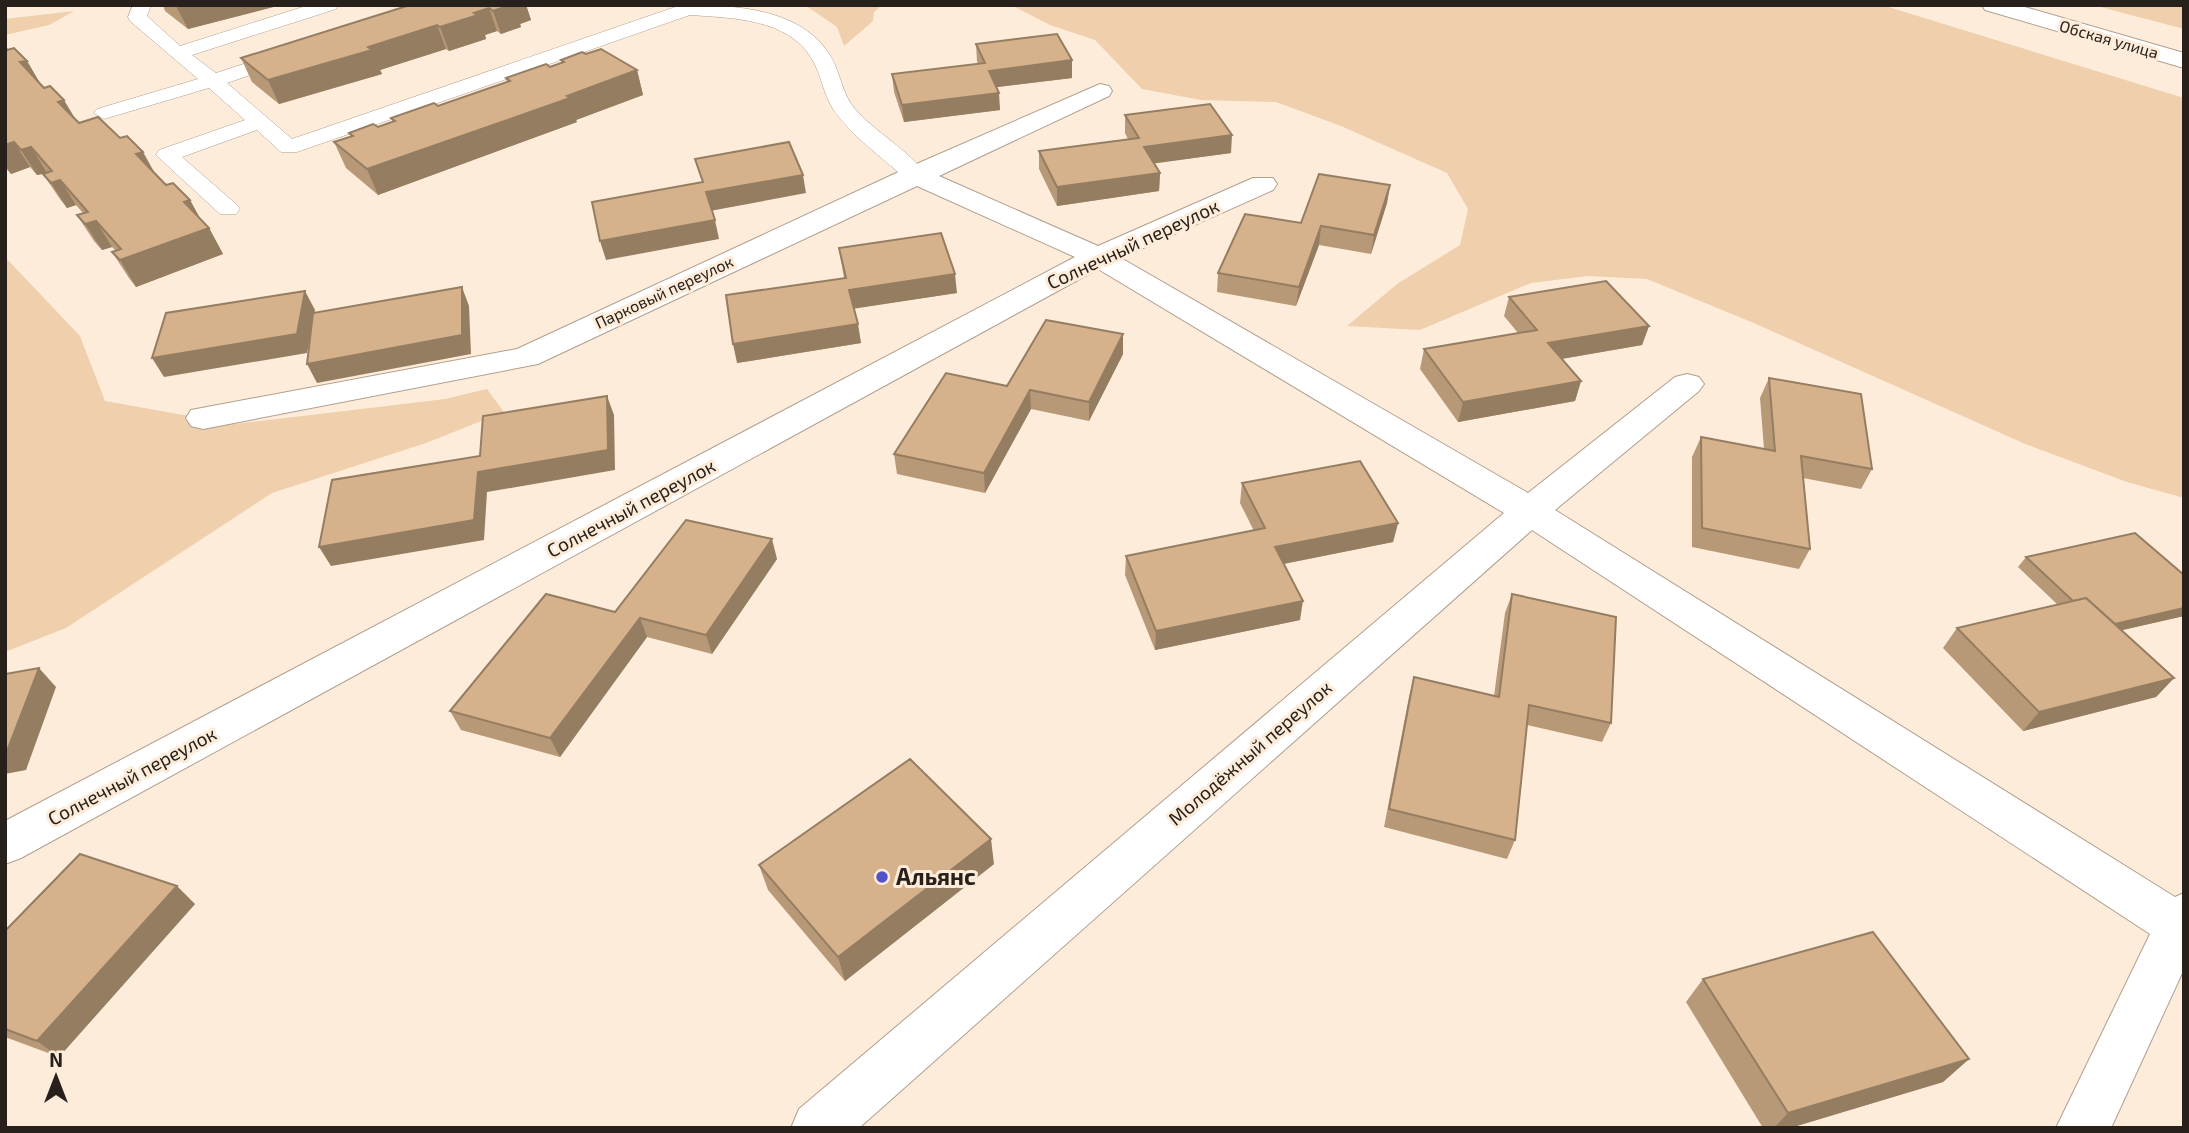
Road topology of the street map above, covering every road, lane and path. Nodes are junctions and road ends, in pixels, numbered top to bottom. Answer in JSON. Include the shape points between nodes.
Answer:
{"nodes":[{"id":1,"x":142,"y":5,"type":"edge"},
{"id":2,"x":329,"y":5,"type":"edge"},
{"id":3,"x":1993,"y":5,"type":"edge"},
{"id":4,"x":303,"y":51,"type":"edge"},
{"id":5,"x":177,"y":53,"type":"junction"},
{"id":6,"x":2184,"y":61,"type":"edge"},
{"id":7,"x":213,"y":80,"type":"junction"},
{"id":8,"x":1100,"y":91,"type":"dead end"},
{"id":9,"x":104,"y":113,"type":"dead end"},
{"id":10,"x":259,"y":122,"type":"junction"},
{"id":11,"x":915,"y":174,"type":"junction"},
{"id":12,"x":1263,"y":184,"type":"dead end"},
{"id":13,"x":228,"y":209,"type":"dead end"},
{"id":14,"x":1098,"y":257,"type":"junction"},
{"id":15,"x":1687,"y":384,"type":"dead end"},
{"id":16,"x":204,"y":418,"type":"dead end"},
{"id":17,"x":1530,"y":511,"type":"junction"},
{"id":18,"x":5,"y":844,"type":"edge"},
{"id":19,"x":2181,"y":920,"type":"edge"},
{"id":20,"x":818,"y":1128,"type":"edge"},
{"id":21,"x":2083,"y":1128,"type":"edge"}],
"edges":[{"from":1,"to":5,"type":"lane","via":[[137,17]]},
{"from":2,"to":5,"type":"lane"},
{"from":3,"to":6,"type":"street","name":"Обская улица"},
{"from":4,"to":7,"type":"lane"},
{"from":5,"to":7,"type":"lane"},
{"from":7,"to":9,"type":"lane"},
{"from":7,"to":10,"type":"lane"},
{"from":8,"to":11,"type":"street","name":"Парковый переулок"},
{"from":10,"to":11,"type":"lane","via":[[289,147],[688,9],[751,14],[797,32],[820,56],[846,113]]},
{"from":10,"to":13,"type":"lane","via":[[167,155]]},
{"from":11,"to":14,"type":"street"},
{"from":11,"to":16,"type":"street","name":"Парковый переулок","via":[[526,357]]},
{"from":12,"to":14,"type":"street","name":"Солнечный переулок"},
{"from":14,"to":17,"type":"street"},
{"from":14,"to":18,"type":"street","name":"Солнечный переулок"},
{"from":15,"to":17,"type":"street","name":"Молодёжный переулок"},
{"from":17,"to":19,"type":"street"},
{"from":17,"to":20,"type":"street","name":"Молодёжный переулок"},
{"from":19,"to":21,"type":"street"}]}
